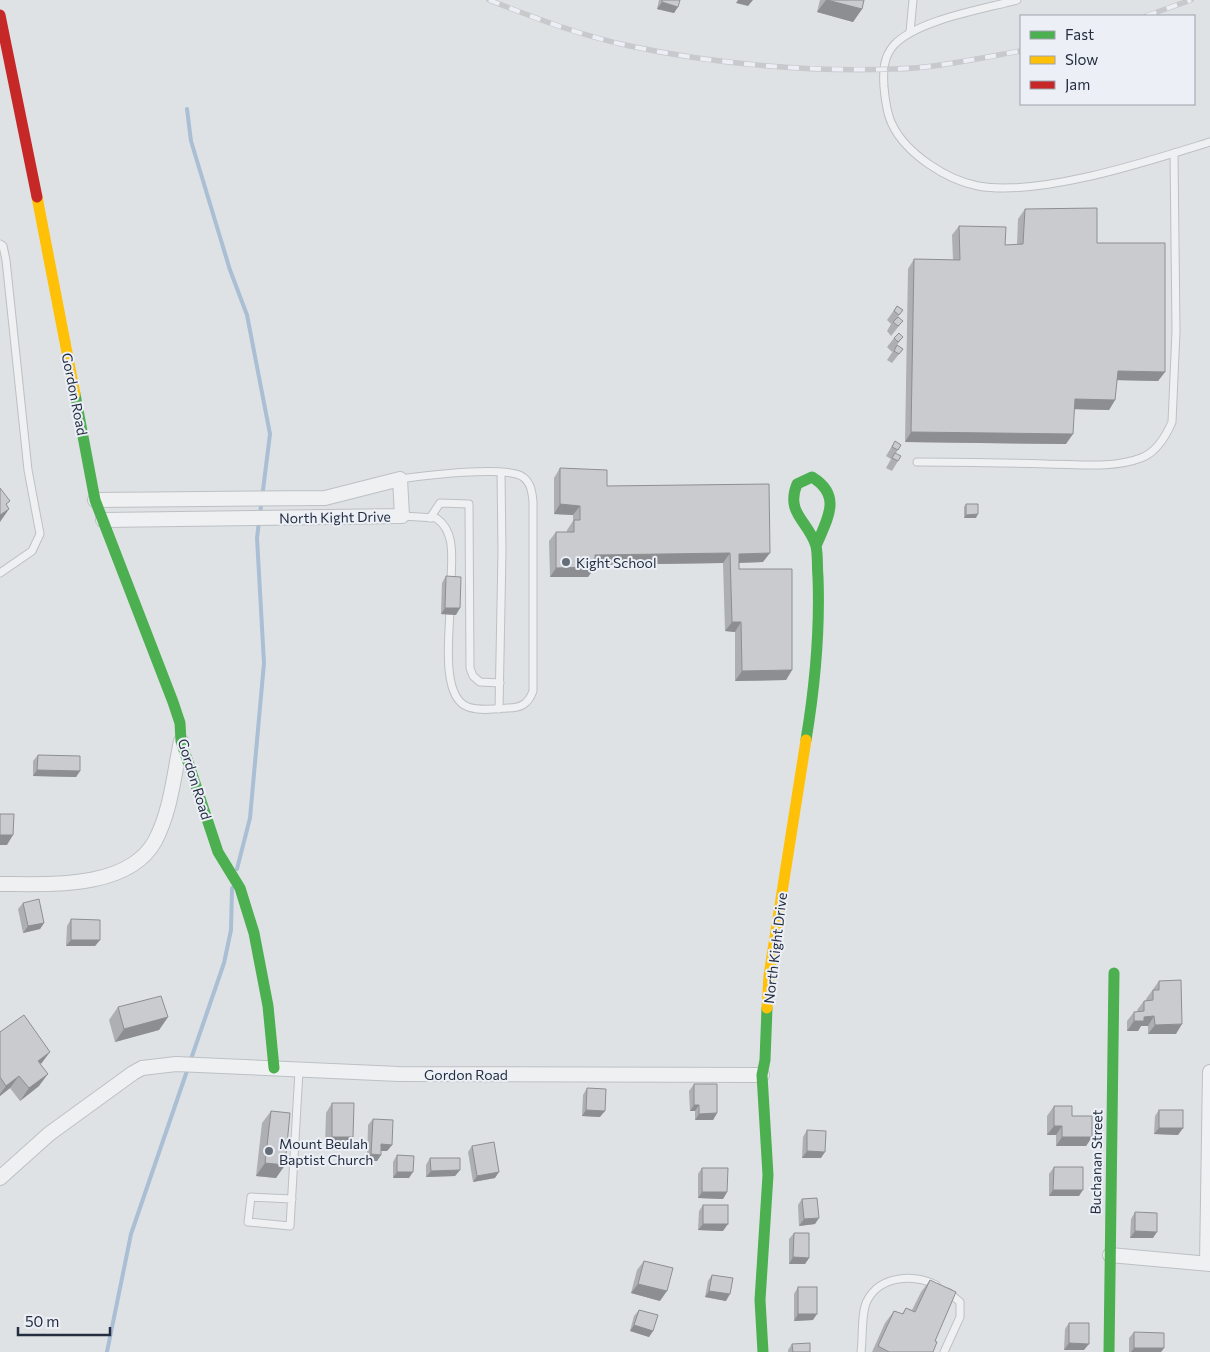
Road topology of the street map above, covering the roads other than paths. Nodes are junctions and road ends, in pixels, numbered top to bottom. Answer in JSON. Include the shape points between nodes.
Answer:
{"nodes":[{"id":1,"x":913,"y":0,"type":"edge"},
{"id":2,"x":1017,"y":0,"type":"edge"},
{"id":3,"x":0,"y":15,"type":"edge"},
{"id":4,"x":910,"y":32,"type":"junction"},
{"id":5,"x":1210,"y":142,"type":"edge"},
{"id":6,"x":1174,"y":153,"type":"junction"},
{"id":7,"x":0,"y":244,"type":"edge"},
{"id":8,"x":918,"y":462,"type":"dead end"},
{"id":9,"x":501,"y":473,"type":"junction"},
{"id":10,"x":400,"y":479,"type":"junction"},
{"id":11,"x":95,"y":500,"type":"junction"},
{"id":12,"x":402,"y":516,"type":"junction"},
{"id":13,"x":430,"y":518,"type":"junction"},
{"id":14,"x":103,"y":520,"type":"junction"},
{"id":15,"x":816,"y":546,"type":"junction"},
{"id":16,"x":0,"y":573,"type":"edge"},
{"id":17,"x":500,"y":683,"type":"junction"},
{"id":18,"x":499,"y":708,"type":"junction"},
{"id":19,"x":181,"y":741,"type":"junction"},
{"id":20,"x":0,"y":884,"type":"edge"},
{"id":21,"x":1114,"y":973,"type":"dead end"},
{"id":22,"x":274,"y":1068,"type":"junction"},
{"id":23,"x":299,"y":1071,"type":"junction"},
{"id":24,"x":1210,"y":1072,"type":"edge"},
{"id":25,"x":762,"y":1074,"type":"junction"},
{"id":26,"x":0,"y":1178,"type":"edge"},
{"id":27,"x":292,"y":1199,"type":"junction"},
{"id":28,"x":1110,"y":1255,"type":"junction"},
{"id":29,"x":1208,"y":1264,"type":"edge"},
{"id":30,"x":763,"y":1352,"type":"edge"},
{"id":31,"x":861,"y":1352,"type":"edge"},
{"id":32,"x":944,"y":1352,"type":"edge"},
{"id":33,"x":1109,"y":1352,"type":"edge"}],
"edges":[{"from":1,"to":4,"type":"lane"},
{"from":2,"to":4,"type":"lane"},
{"from":3,"to":11,"type":"street","name":"Gordon Road"},
{"from":4,"to":6,"type":"lane","via":[[894,45],[883,69],[892,124],[918,157],[957,181],[979,186],[1019,187],[1056,182]]},
{"from":5,"to":6,"type":"lane"},
{"from":6,"to":8,"type":"lane","via":[[1175,359],[1172,422],[1152,452],[1126,463],[1093,465]]},
{"from":7,"to":16,"type":"lane","via":[[6,260],[28,470],[40,534],[32,551]]},
{"from":9,"to":10,"type":"lane"},
{"from":9,"to":17,"type":"lane"},
{"from":9,"to":18,"type":"lane","via":[[522,476],[532,490],[532,692],[525,705]]},
{"from":10,"to":11,"type":"street","name":"North Kight Drive","via":[[325,498]]},
{"from":10,"to":12,"type":"street","name":"North Kight Drive"},
{"from":11,"to":14,"type":"street","name":"Gordon Road"},
{"from":12,"to":13,"type":"lane"},
{"from":12,"to":14,"type":"street","name":"North Kight Drive"},
{"from":13,"to":17,"type":"lane","via":[[440,502],[469,504],[470,668],[480,682]]},
{"from":13,"to":18,"type":"lane","via":[[442,522],[448,529],[450,540],[452,690],[467,706]]},
{"from":14,"to":19,"type":"street","name":"Gordon Road","via":[[173,702],[180,723]]},
{"from":15,"to":15,"type":"street","name":"North Kight Drive","via":[[792,497],[797,484],[812,477],[822,481],[829,491],[832,507]]},
{"from":15,"to":25,"type":"street","name":"North Kight Drive","via":[[819,607],[814,691],[769,976]]},
{"from":17,"to":18,"type":"lane"},
{"from":19,"to":20,"type":"street","via":[[164,818],[154,842],[138,860],[99,879]]},
{"from":19,"to":22,"type":"street","name":"Gordon Road","via":[[218,852],[240,888],[254,933],[268,1006]]},
{"from":21,"to":28,"type":"street","name":"Buchanan Street"},
{"from":22,"to":23,"type":"street","name":"Gordon Road"},
{"from":22,"to":26,"type":"street","via":[[176,1064],[142,1068],[49,1134]]},
{"from":23,"to":25,"type":"street","name":"Gordon Road"},
{"from":23,"to":27,"type":"lane"},
{"from":24,"to":29,"type":"street"},
{"from":25,"to":30,"type":"street","name":"North Kight Drive","via":[[768,1176],[760,1300]]},
{"from":27,"to":27,"type":"lane","via":[[290,1226],[248,1222],[250,1197]]},
{"from":28,"to":29,"type":"street"},
{"from":28,"to":33,"type":"street","name":"Buchanan Street"},
{"from":31,"to":32,"type":"lane","via":[[866,1302],[876,1290],[890,1281],[922,1279],[954,1295],[960,1302],[960,1318]]}]}
